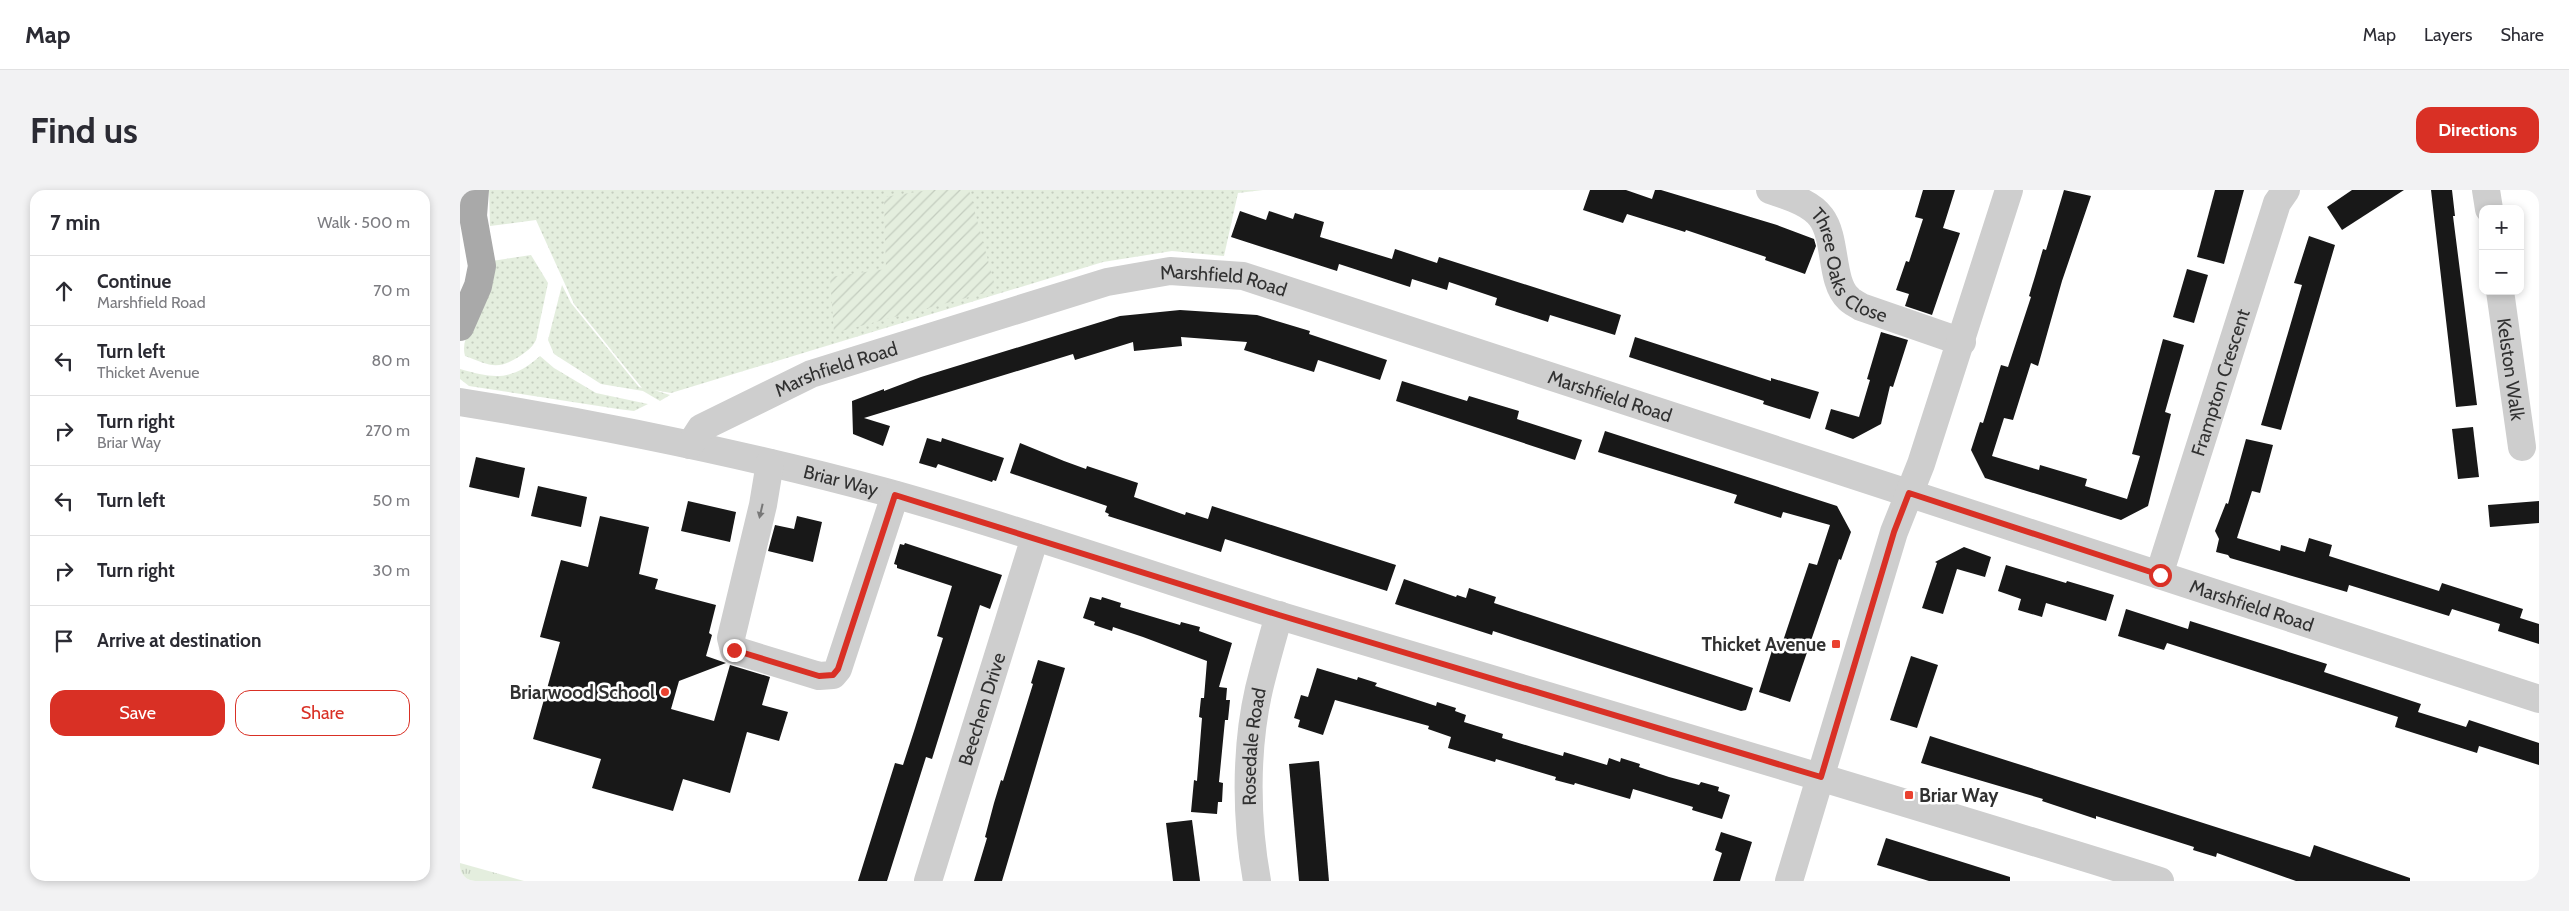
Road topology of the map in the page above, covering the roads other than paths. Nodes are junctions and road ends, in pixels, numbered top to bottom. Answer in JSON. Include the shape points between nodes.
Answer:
{"nodes":[{"id":1,"x":1770,"y":190,"type":"edge"},
{"id":2,"x":2009,"y":190,"type":"edge"},
{"id":3,"x":2286,"y":190,"type":"edge"},
{"id":4,"x":2486,"y":190,"type":"edge"},
{"id":5,"x":474,"y":203,"type":"edge"},
{"id":6,"x":2488,"y":205,"type":"edge"},
{"id":7,"x":2501,"y":295,"type":"edge"},
{"id":8,"x":460,"y":327,"type":"edge"},
{"id":9,"x":1962,"y":342,"type":"junction"},
{"id":10,"x":460,"y":402,"type":"edge"},
{"id":11,"x":690,"y":445,"type":"junction"},
{"id":12,"x":2522,"y":447,"type":"dead end"},
{"id":13,"x":770,"y":464,"type":"junction"},
{"id":14,"x":1909,"y":493,"type":"junction"},
{"id":15,"x":895,"y":495,"type":"junction"},
{"id":16,"x":1035,"y":537,"type":"junction"},
{"id":17,"x":2160,"y":575,"type":"junction"},
{"id":18,"x":1279,"y":615,"type":"junction"},
{"id":19,"x":2539,"y":699,"type":"edge"},
{"id":20,"x":1821,"y":777,"type":"junction"},
{"id":21,"x":2095,"y":871,"type":"edge"},
{"id":22,"x":928,"y":881,"type":"edge"},
{"id":23,"x":1257,"y":881,"type":"edge"},
{"id":24,"x":1790,"y":881,"type":"edge"},
{"id":25,"x":2160,"y":881,"type":"edge"}],
"edges":[{"from":1,"to":9,"type":"street","name":"Three Oaks Close","via":[[1800,201],[1821,217],[1829,232],[1837,276],[1846,298],[1861,307]]},
{"from":2,"to":9,"type":"street"},
{"from":3,"to":17,"type":"street","name":"Frampton Crescent","via":[[2277,203]]},
{"from":4,"to":6,"type":"street"},
{"from":5,"to":8,"type":"main road","via":[[482,266],[478,286]]},
{"from":7,"to":12,"type":"street","name":"Kelston Walk"},
{"from":9,"to":14,"type":"street"},
{"from":10,"to":11,"type":"street","name":"Briar Way","via":[[561,418]]},
{"from":11,"to":13,"type":"street","name":"Briar Way"},
{"from":11,"to":14,"type":"street","name":"Marshfield Road","via":[[701,428],[811,374],[1107,282],[1170,271],[1243,276]]},
{"from":13,"to":15,"type":"street","name":"Briar Way"},
{"from":13,"to":15,"type":"street","one_way":true,"via":[[731,646],[734,650],[819,676],[833,675],[838,669]]},
{"from":14,"to":17,"type":"street","name":"Marshfield Road"},
{"from":14,"to":20,"type":"street","via":[[1894,532]]},
{"from":15,"to":16,"type":"street","name":"Briar Way"},
{"from":16,"to":18,"type":"street","name":"Briar Way"},
{"from":16,"to":22,"type":"street","name":"Beechen Drive"},
{"from":17,"to":19,"type":"street","name":"Marshfield Road"},
{"from":18,"to":20,"type":"street","name":"Briar Way"},
{"from":18,"to":23,"type":"street","name":"Rosedale Road","via":[[1258,691],[1250,766],[1250,843]]},
{"from":20,"to":21,"type":"street","name":"Briar Way"},
{"from":20,"to":24,"type":"street"},
{"from":21,"to":25,"type":"street","name":"Briar Way"}]}
